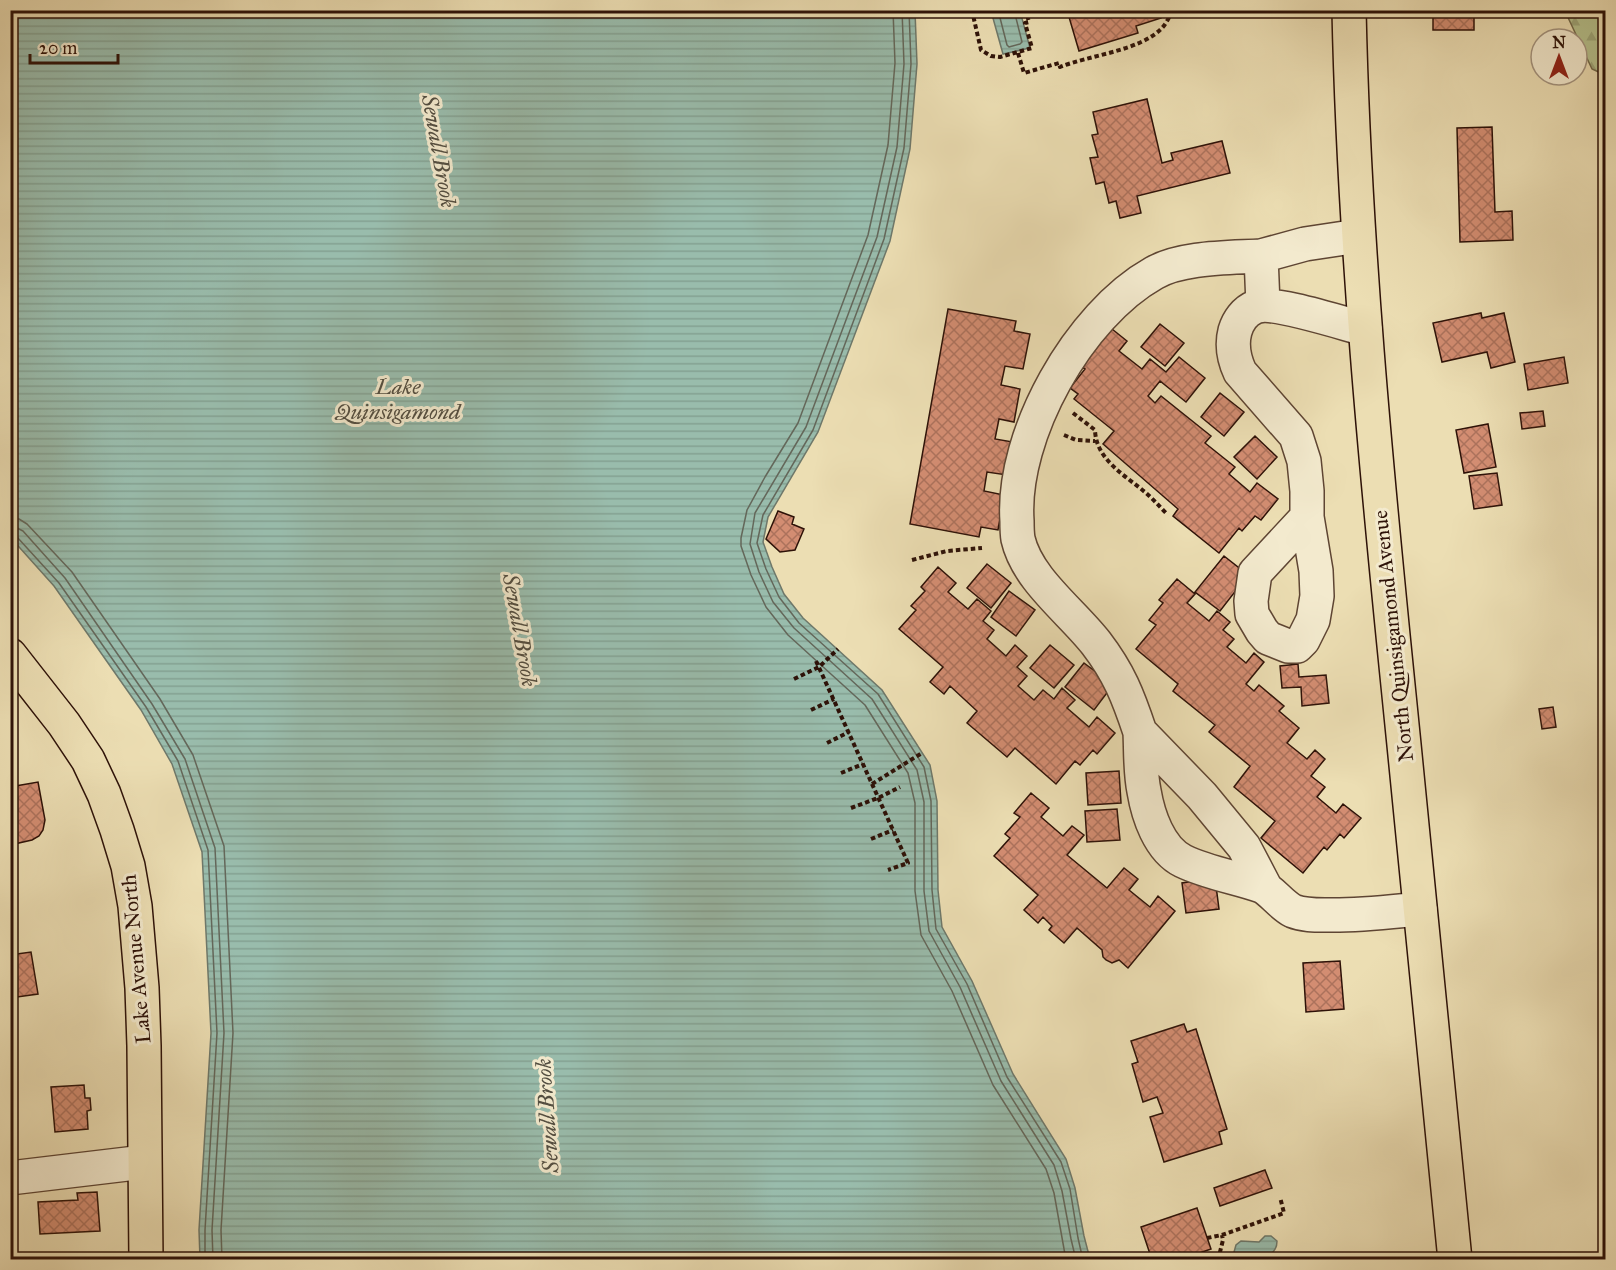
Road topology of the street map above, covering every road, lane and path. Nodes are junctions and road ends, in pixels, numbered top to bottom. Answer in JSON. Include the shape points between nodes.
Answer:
{"nodes":[{"id":1,"x":975,"y":10,"type":"edge"},
{"id":2,"x":1021,"y":10,"type":"edge"},
{"id":3,"x":1172,"y":10,"type":"edge"},
{"id":4,"x":1349,"y":10,"type":"edge"},
{"id":5,"x":1048,"y":12,"type":"edge"},
{"id":6,"x":1028,"y":16,"type":"junction"},
{"id":7,"x":1018,"y":53,"type":"junction"},
{"id":8,"x":1358,"y":236,"type":"junction"},
{"id":9,"x":1261,"y":256,"type":"junction"},
{"id":10,"x":1263,"y":305,"type":"junction"},
{"id":11,"x":1365,"y":329,"type":"junction"},
{"id":12,"x":1072,"y":413,"type":"dead end"},
{"id":13,"x":1166,"y":513,"type":"dead end"},
{"id":14,"x":1307,"y":517,"type":"dead end"},
{"id":15,"x":982,"y":548,"type":"dead end"},
{"id":16,"x":912,"y":560,"type":"dead end"},
{"id":17,"x":838,"y":649,"type":"dead end"},
{"id":18,"x":10,"y":656,"type":"edge"},
{"id":19,"x":816,"y":661,"type":"dead end"},
{"id":20,"x":819,"y":667,"type":"junction"},
{"id":21,"x":794,"y":679,"type":"dead end"},
{"id":22,"x":834,"y":699,"type":"junction"},
{"id":23,"x":811,"y":710,"type":"dead end"},
{"id":24,"x":849,"y":732,"type":"junction"},
{"id":25,"x":1140,"y":732,"type":"junction"},
{"id":26,"x":827,"y":743,"type":"dead end"},
{"id":27,"x":922,"y":753,"type":"dead end"},
{"id":28,"x":863,"y":764,"type":"junction"},
{"id":29,"x":841,"y":773,"type":"dead end"},
{"id":30,"x":872,"y":784,"type":"junction"},
{"id":31,"x":900,"y":787,"type":"dead end"},
{"id":32,"x":879,"y":798,"type":"junction"},
{"id":33,"x":851,"y":808,"type":"dead end"},
{"id":34,"x":893,"y":830,"type":"junction"},
{"id":35,"x":871,"y":839,"type":"dead end"},
{"id":36,"x":888,"y":870,"type":"dead end"},
{"id":37,"x":1265,"y":887,"type":"junction"},
{"id":38,"x":1420,"y":909,"type":"junction"},
{"id":39,"x":144,"y":1162,"type":"junction"},
{"id":40,"x":10,"y":1178,"type":"edge"},
{"id":41,"x":1280,"y":1197,"type":"dead end"},
{"id":42,"x":1222,"y":1235,"type":"junction"},
{"id":43,"x":1207,"y":1238,"type":"dead end"},
{"id":44,"x":146,"y":1260,"type":"edge"},
{"id":45,"x":1218,"y":1260,"type":"edge"},
{"id":46,"x":1455,"y":1260,"type":"edge"}],
"edges":[{"from":1,"to":7,"type":"path","via":[[981,50],[1000,57]]},
{"from":2,"to":6,"type":"path","via":[[1026,10]]},
{"from":3,"to":7,"type":"path","via":[[1162,28],[1145,40],[1060,67],[1059,63],[1024,73]]},
{"from":4,"to":8,"type":"main road","name":"North Quinsigamond Avenue"},
{"from":5,"to":6,"type":"path"},
{"from":6,"to":7,"type":"path","via":[[1029,22],[1025,23],[1032,48]]},
{"from":8,"to":9,"type":"street"},
{"from":8,"to":11,"type":"main road","name":"North Quinsigamond Avenue"},
{"from":9,"to":10,"type":"street"},
{"from":9,"to":25,"type":"street","via":[[1188,262],[1156,272],[1129,290],[1086,334],[1056,378],[1033,428],[1020,470],[1016,493],[1018,538],[1029,567],[1113,668]]},
{"from":10,"to":11,"type":"street"},
{"from":10,"to":14,"type":"street","via":[[1248,311],[1236,326],[1235,360],[1240,372],[1296,436],[1304,461]]},
{"from":11,"to":38,"type":"main road","name":"North Quinsigamond Avenue"},
{"from":12,"to":13,"type":"path","via":[[1095,430],[1095,441],[1112,466]]},
{"from":15,"to":16,"type":"path"},
{"from":17,"to":20,"type":"path"},
{"from":18,"to":39,"type":"main road","name":"Lake Avenue North","via":[[88,760],[128,866],[142,988]]},
{"from":19,"to":20,"type":"path"},
{"from":20,"to":21,"type":"path"},
{"from":20,"to":22,"type":"path"},
{"from":22,"to":23,"type":"path"},
{"from":22,"to":24,"type":"path"},
{"from":24,"to":26,"type":"path"},
{"from":24,"to":28,"type":"path"},
{"from":25,"to":37,"type":"street","via":[[1202,796],[1244,847]]},
{"from":25,"to":37,"type":"street","via":[[1144,790],[1151,817],[1166,846],[1184,861]]},
{"from":27,"to":30,"type":"path"},
{"from":28,"to":29,"type":"path"},
{"from":28,"to":30,"type":"path"},
{"from":30,"to":32,"type":"path"},
{"from":31,"to":32,"type":"path"},
{"from":32,"to":33,"type":"path"},
{"from":32,"to":34,"type":"path"},
{"from":34,"to":35,"type":"path"},
{"from":34,"to":36,"type":"path","via":[[908,863]]},
{"from":37,"to":38,"type":"street","via":[[1293,911],[1309,915],[1368,915]]},
{"from":38,"to":46,"type":"main road","name":"North Quinsigamond Avenue"},
{"from":39,"to":40,"type":"street"},
{"from":39,"to":44,"type":"main road","name":"Lake Avenue North"},
{"from":41,"to":42,"type":"path","via":[[1284,1214]]},
{"from":42,"to":43,"type":"path"},
{"from":42,"to":45,"type":"path"}]}
